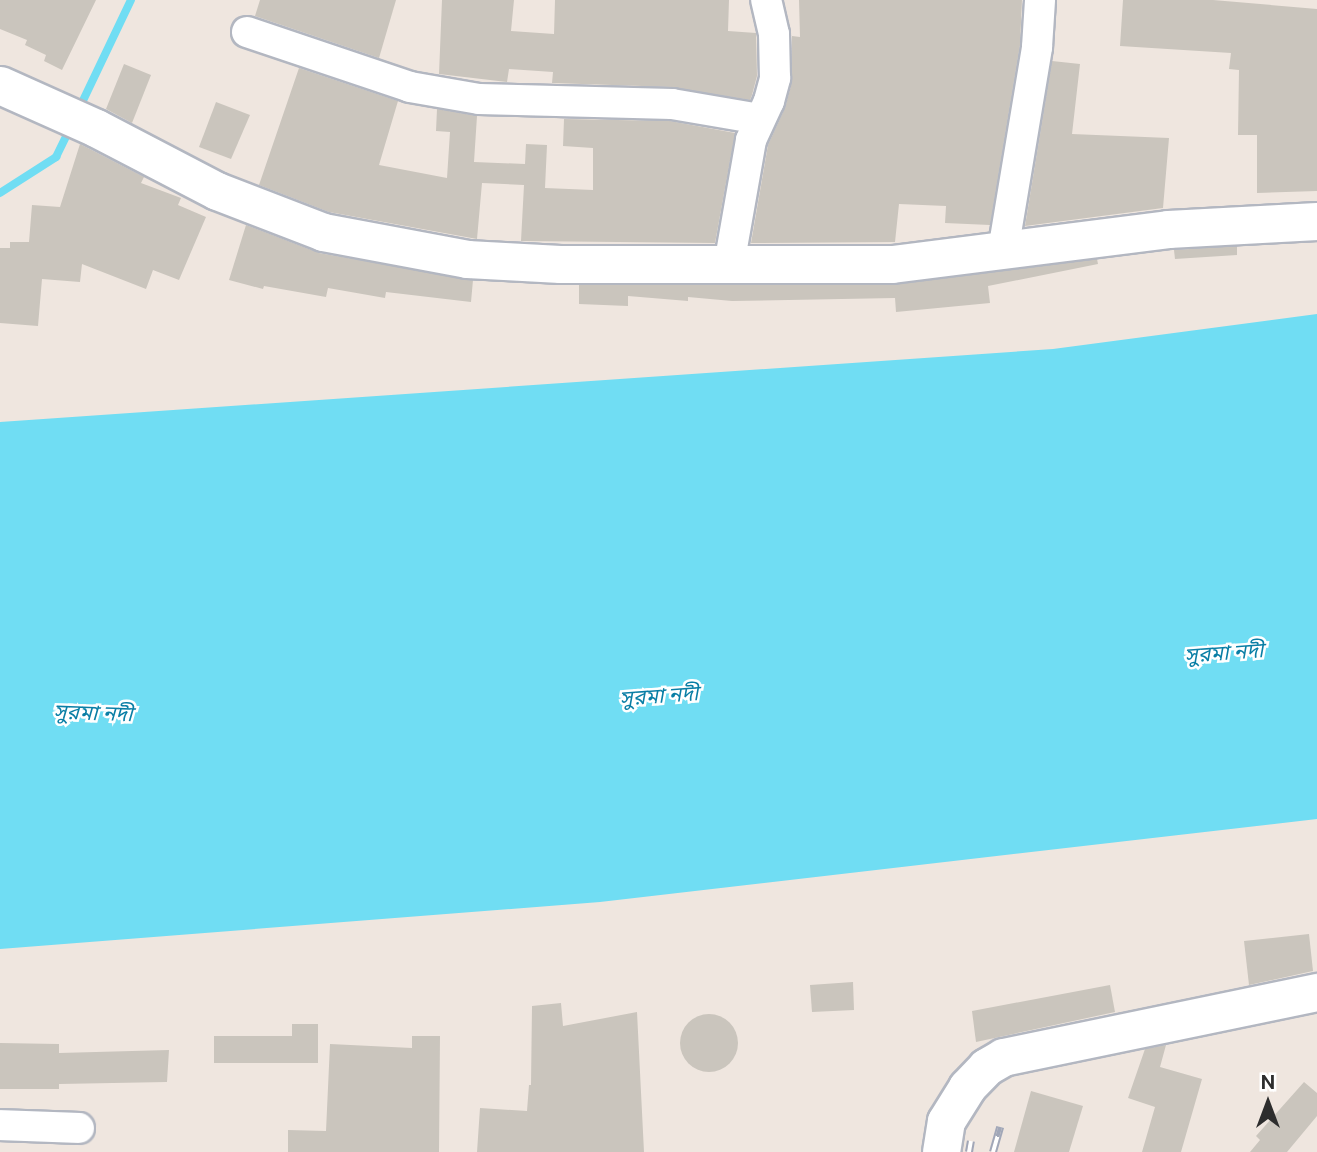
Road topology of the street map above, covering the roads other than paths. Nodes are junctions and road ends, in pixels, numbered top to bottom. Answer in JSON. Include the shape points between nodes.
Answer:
{"nodes":[{"id":1,"x":766,"y":0,"type":"edge"},
{"id":2,"x":1040,"y":0,"type":"edge"},
{"id":3,"x":247,"y":32,"type":"dead end"},
{"id":4,"x":11,"y":89,"type":"edge"},
{"id":5,"x":760,"y":119,"type":"junction"},
{"id":6,"x":1317,"y":221,"type":"edge"},
{"id":7,"x":1003,"y":251,"type":"junction"},
{"id":8,"x":729,"y":265,"type":"junction"},
{"id":9,"x":1317,"y":992,"type":"edge"},
{"id":10,"x":0,"y":1125,"type":"edge"},
{"id":11,"x":79,"y":1128,"type":"dead end"},
{"id":12,"x":941,"y":1152,"type":"edge"}],
"edges":[{"from":1,"to":5,"type":"street","via":[[774,34],[775,78]]},
{"from":2,"to":7,"type":"street","via":[[1037,47]]},
{"from":3,"to":5,"type":"street","via":[[410,87],[479,99],[672,104]]},
{"from":4,"to":8,"type":"street","via":[[218,191],[323,232],[467,259]]},
{"from":5,"to":8,"type":"street","via":[[751,139]]},
{"from":6,"to":7,"type":"street","via":[[1168,229]]},
{"from":7,"to":8,"type":"street","via":[[892,264]]},
{"from":9,"to":12,"type":"street","via":[[1003,1057],[967,1087],[946,1121]]},
{"from":10,"to":11,"type":"street"}]}
